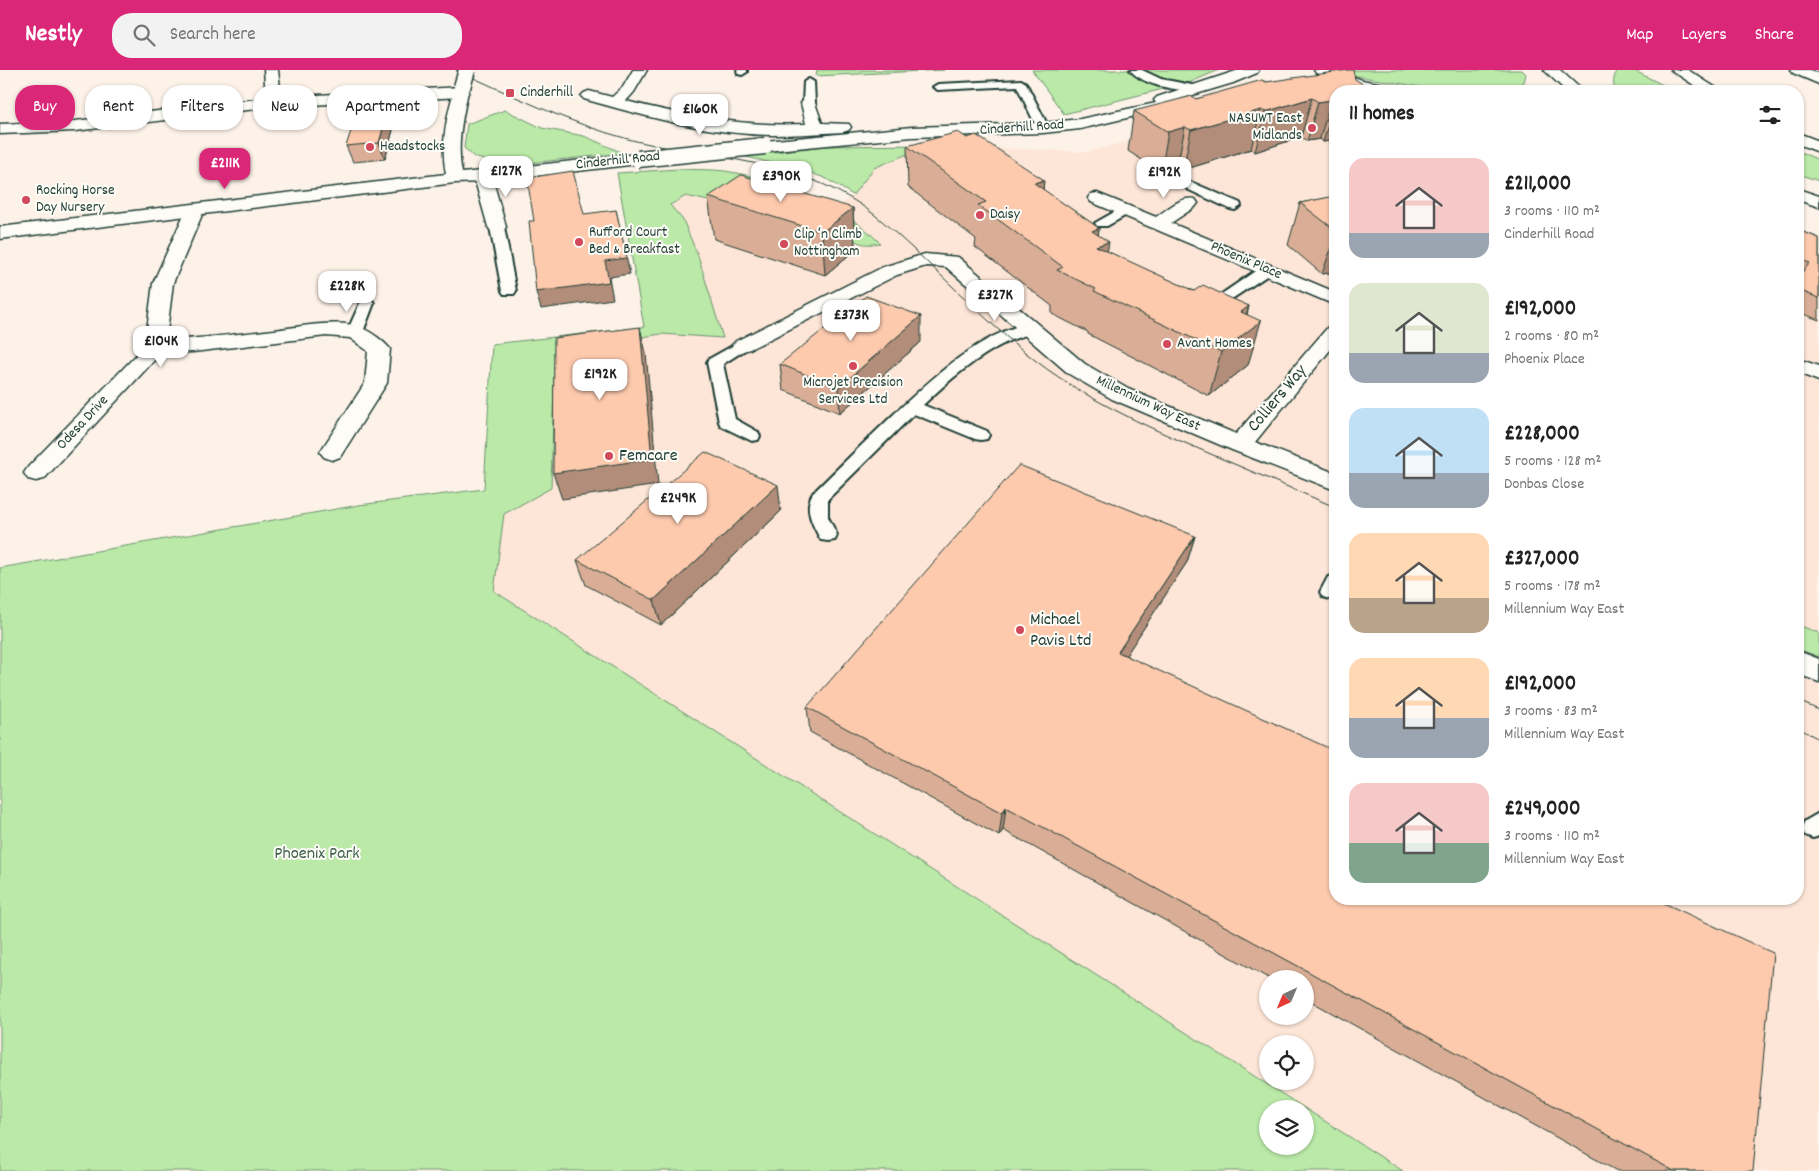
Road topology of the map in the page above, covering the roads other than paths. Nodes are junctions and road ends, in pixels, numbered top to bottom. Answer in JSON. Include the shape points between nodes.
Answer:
{"nodes":[{"id":1,"x":272,"y":70,"type":"edge"},
{"id":2,"x":467,"y":70,"type":"edge"},
{"id":3,"x":640,"y":70,"type":"edge"},
{"id":4,"x":1135,"y":70,"type":"edge"},
{"id":5,"x":1252,"y":70,"type":"edge"},
{"id":6,"x":1678,"y":70,"type":"edge"},
{"id":7,"x":1798,"y":70,"type":"edge"},
{"id":8,"x":1552,"y":71,"type":"edge"},
{"id":9,"x":1316,"y":75,"type":"edge"},
{"id":10,"x":1819,"y":80,"type":"edge"},
{"id":11,"x":809,"y":82,"type":"dead end"},
{"id":12,"x":1262,"y":82,"type":"edge"},
{"id":13,"x":274,"y":85,"type":"edge"},
{"id":14,"x":1365,"y":85,"type":"edge"},
{"id":15,"x":1550,"y":85,"type":"edge"},
{"id":16,"x":1568,"y":85,"type":"edge"},
{"id":17,"x":1703,"y":85,"type":"edge"},
{"id":18,"x":938,"y":87,"type":"dead end"},
{"id":19,"x":461,"y":89,"type":"junction"},
{"id":20,"x":1197,"y":89,"type":"junction"},
{"id":21,"x":589,"y":96,"type":"dead end"},
{"id":22,"x":317,"y":99,"type":"edge"},
{"id":23,"x":615,"y":103,"type":"junction"},
{"id":24,"x":809,"y":103,"type":"joint"},
{"id":25,"x":253,"y":104,"type":"edge"},
{"id":26,"x":1148,"y":108,"type":"junction"},
{"id":27,"x":843,"y":127,"type":"dead end"},
{"id":28,"x":815,"y":128,"type":"junction"},
{"id":29,"x":1043,"y":128,"type":"junction"},
{"id":30,"x":0,"y":129,"type":"edge"},
{"id":31,"x":1804,"y":141,"type":"edge"},
{"id":32,"x":1819,"y":147,"type":"edge"},
{"id":33,"x":483,"y":177,"type":"junction"},
{"id":34,"x":455,"y":178,"type":"junction"},
{"id":35,"x":1234,"y":189,"type":"dead end"},
{"id":36,"x":1190,"y":194,"type":"joint"},
{"id":37,"x":1214,"y":196,"type":"junction"},
{"id":38,"x":1804,"y":196,"type":"edge"},
{"id":39,"x":1097,"y":198,"type":"dead end"},
{"id":40,"x":1819,"y":202,"type":"edge"},
{"id":41,"x":1235,"y":206,"type":"dead end"},
{"id":42,"x":195,"y":210,"type":"junction"},
{"id":43,"x":1125,"y":210,"type":"junction"},
{"id":44,"x":1102,"y":223,"type":"dead end"},
{"id":45,"x":1157,"y":224,"type":"junction"},
{"id":46,"x":497,"y":227,"type":"joint"},
{"id":47,"x":0,"y":233,"type":"edge"},
{"id":48,"x":1266,"y":270,"type":"junction"},
{"id":49,"x":509,"y":291,"type":"dead end"},
{"id":50,"x":1329,"y":296,"type":"edge"},
{"id":51,"x":367,"y":303,"type":"dead end"},
{"id":52,"x":1194,"y":317,"type":"edge"},
{"id":53,"x":1029,"y":328,"type":"junction"},
{"id":54,"x":355,"y":332,"type":"junction"},
{"id":55,"x":1329,"y":338,"type":"edge"},
{"id":56,"x":743,"y":345,"type":"joint"},
{"id":57,"x":155,"y":347,"type":"junction"},
{"id":58,"x":1804,"y":368,"type":"edge"},
{"id":59,"x":1819,"y":374,"type":"edge"},
{"id":60,"x":912,"y":407,"type":"junction"},
{"id":61,"x":981,"y":434,"type":"dead end"},
{"id":62,"x":752,"y":436,"type":"dead end"},
{"id":63,"x":1240,"y":444,"type":"junction"},
{"id":64,"x":332,"y":452,"type":"dead end"},
{"id":65,"x":36,"y":472,"type":"dead end"},
{"id":66,"x":1329,"y":480,"type":"edge"},
{"id":67,"x":828,"y":535,"type":"dead end"},
{"id":68,"x":1804,"y":665,"type":"edge"},
{"id":69,"x":1819,"y":671,"type":"edge"}],
"edges":[{"from":1,"to":13,"type":"main road"},
{"from":2,"to":19,"type":"main road","bridge":true},
{"from":3,"to":23,"type":"main road"},
{"from":4,"to":20,"type":"lane","via":[[1166,85]]},
{"from":5,"to":20,"type":"main road","name":"Cinderhill Road"},
{"from":6,"to":17,"type":"main road"},
{"from":7,"to":10,"type":"main road"},
{"from":8,"to":15,"type":"main road"},
{"from":8,"to":16,"type":"main road"},
{"from":9,"to":14,"type":"main road"},
{"from":11,"to":24,"type":"lane"},
{"from":12,"to":26,"type":"main road","name":"Cinderhill Road","via":[[1174,106]]},
{"from":18,"to":29,"type":"lane","via":[[1021,83]]},
{"from":19,"to":22,"type":"main road"},
{"from":19,"to":34,"type":"main road","via":[[450,163]]},
{"from":20,"to":26,"type":"main road","name":"Cinderhill Road"},
{"from":21,"to":23,"type":"main road"},
{"from":23,"to":28,"type":"main road","via":[[712,124],[771,130]]},
{"from":24,"to":28,"type":"main road"},
{"from":25,"to":30,"type":"main road","via":[[75,126]]},
{"from":26,"to":29,"type":"main road","name":"Cinderhill Road","via":[[1080,124]]},
{"from":27,"to":28,"type":"main road"},
{"from":29,"to":33,"type":"main road","name":"Cinderhill Road","bridge":true,"via":[[912,132]]},
{"from":31,"to":32,"type":"main road"},
{"from":33,"to":34,"type":"main road","name":"Cinderhill Road"},
{"from":33,"to":46,"type":"main road"},
{"from":34,"to":42,"type":"main road","name":"Cinderhill Road"},
{"from":35,"to":37,"type":"lane"},
{"from":36,"to":37,"type":"lane"},
{"from":36,"to":45,"type":"main road"},
{"from":37,"to":41,"type":"lane"},
{"from":38,"to":40,"type":"main road"},
{"from":39,"to":43,"type":"main road","name":"Phoenix Place"},
{"from":42,"to":47,"type":"main road","name":"Cinderhill Road"},
{"from":42,"to":57,"type":"main road","via":[[163,283]]},
{"from":43,"to":44,"type":"lane"},
{"from":43,"to":45,"type":"main road","name":"Phoenix Place"},
{"from":45,"to":48,"type":"main road","name":"Phoenix Place"},
{"from":46,"to":49,"type":"lane"},
{"from":48,"to":50,"type":"main road","name":"Phoenix Place"},
{"from":48,"to":52,"type":"lane"},
{"from":51,"to":54,"type":"lane"},
{"from":53,"to":56,"type":"main road","name":"Millennium Way East","via":[[951,261],[933,259],[890,271]]},
{"from":53,"to":60,"type":"lane","via":[[986,346]]},
{"from":53,"to":63,"type":"main road","name":"Millennium Way East","via":[[1077,369],[1120,394]]},
{"from":54,"to":57,"type":"main road","via":[[326,330],[193,346]]},
{"from":54,"to":64,"type":"main road","via":[[379,349],[376,383]]},
{"from":55,"to":63,"type":"main road","name":"Colliers Way"},
{"from":56,"to":62,"type":"lane","via":[[715,362],[726,422]]},
{"from":57,"to":65,"type":"main road","name":"Odesa Drive"},
{"from":58,"to":59,"type":"main road"},
{"from":60,"to":61,"type":"lane"},
{"from":60,"to":67,"type":"lane","via":[[819,497],[818,518]]},
{"from":63,"to":66,"type":"main road","name":"Millennium Way East"},
{"from":68,"to":69,"type":"main road"}]}
